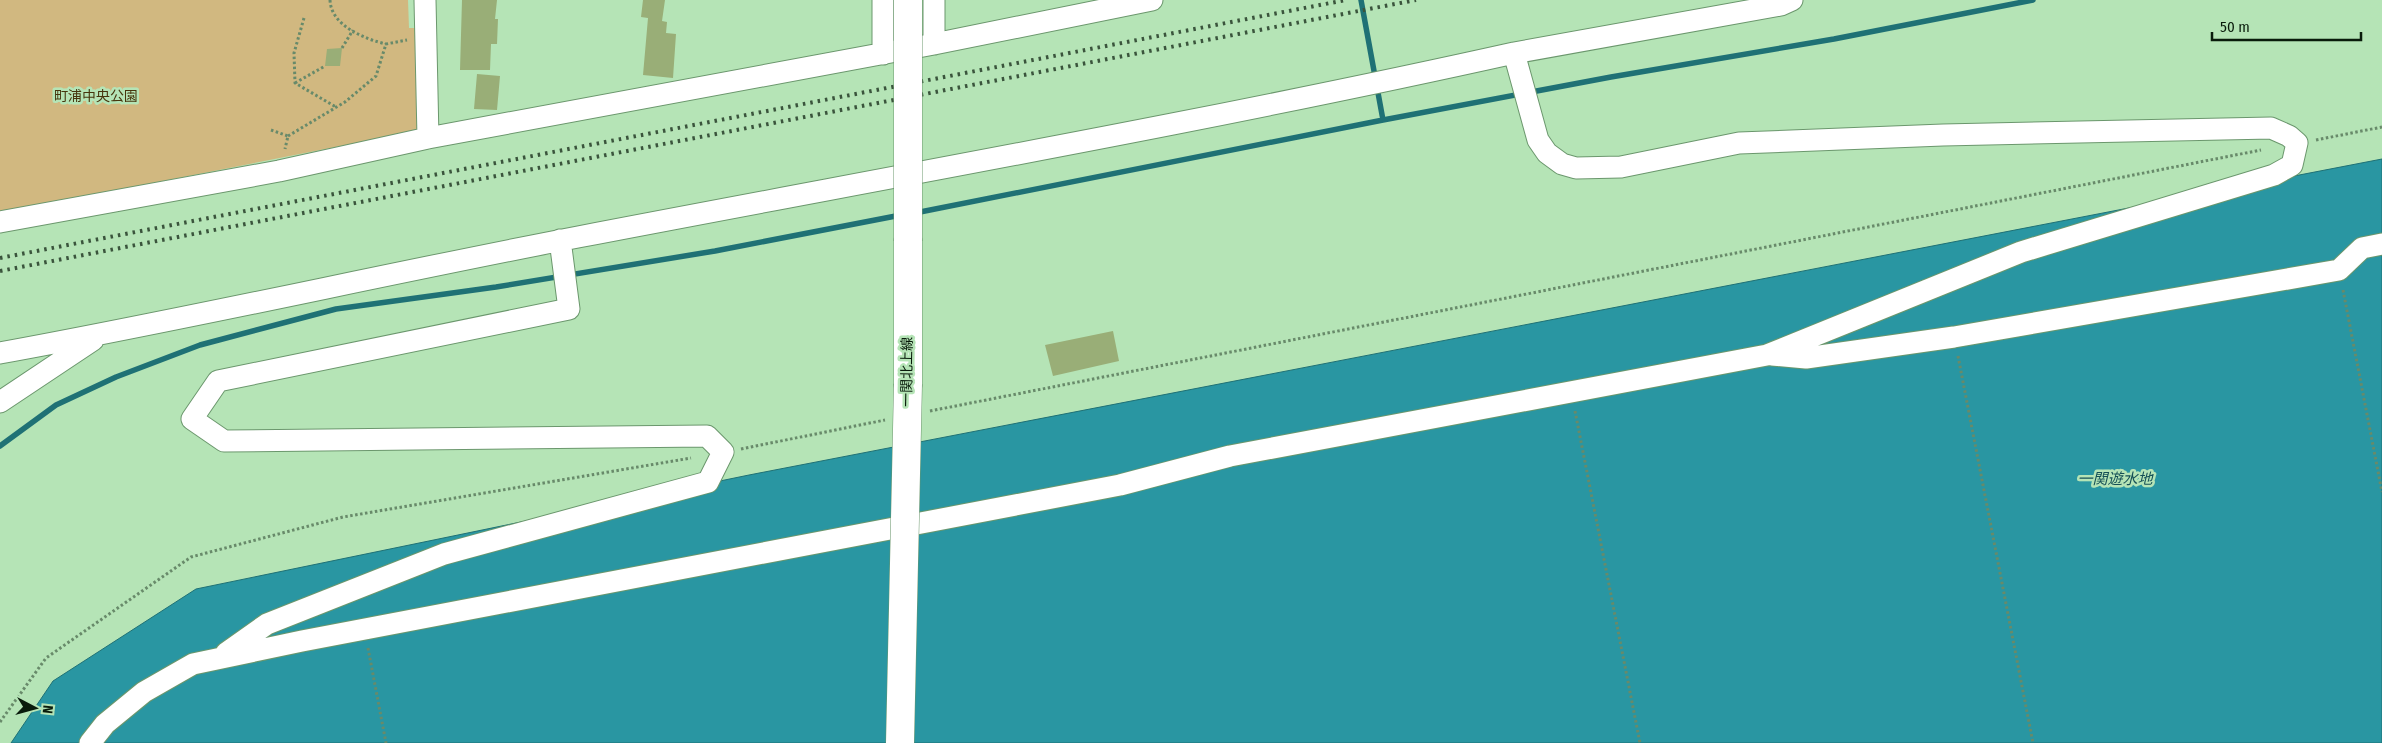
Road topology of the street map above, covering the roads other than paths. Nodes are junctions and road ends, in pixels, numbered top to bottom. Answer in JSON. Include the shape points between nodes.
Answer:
{"nodes":[{"id":1,"x":425,"y":0,"type":"edge"},
{"id":2,"x":883,"y":0,"type":"edge"},
{"id":3,"x":908,"y":0,"type":"edge"},
{"id":4,"x":934,"y":0,"type":"edge"},
{"id":5,"x":1152,"y":0,"type":"edge"},
{"id":6,"x":1809,"y":0,"type":"edge"},
{"id":7,"x":1786,"y":3,"type":"edge"},
{"id":8,"x":934,"y":44,"type":"junction"},
{"id":9,"x":1514,"y":53,"type":"junction"},
{"id":10,"x":883,"y":54,"type":"junction"},
{"id":11,"x":428,"y":138,"type":"junction"},
{"id":12,"x":0,"y":222,"type":"edge"},
{"id":13,"x":2382,"y":244,"type":"edge"},
{"id":14,"x":561,"y":248,"type":"junction"},
{"id":15,"x":102,"y":335,"type":"junction"},
{"id":16,"x":0,"y":353,"type":"edge"},
{"id":17,"x":1767,"y":355,"type":"junction"},
{"id":18,"x":0,"y":402,"type":"edge"},
{"id":19,"x":218,"y":658,"type":"junction"},
{"id":20,"x":90,"y":743,"type":"edge"},
{"id":21,"x":900,"y":743,"type":"edge"}],
"edges":[{"from":1,"to":11,"type":"street"},
{"from":2,"to":10,"type":"street"},
{"from":3,"to":21,"type":"main road","name":"一関北上線","bridge":true,"via":[[908,384]]},
{"from":4,"to":8,"type":"street"},
{"from":5,"to":8,"type":"street"},
{"from":6,"to":7,"type":"street"},
{"from":7,"to":9,"type":"street"},
{"from":8,"to":10,"type":"street"},
{"from":9,"to":14,"type":"street","via":[[1356,88]]},
{"from":9,"to":17,"type":"street","via":[[1538,140],[1547,153],[1562,164],[1576,168],[1621,167],[1739,143],[1943,135],[2271,128],[2298,143],[2292,165],[2274,176],[2021,252]]},
{"from":10,"to":11,"type":"street"},
{"from":11,"to":12,"type":"street","via":[[279,171]]},
{"from":13,"to":17,"type":"street","via":[[2362,248],[2339,270],[1954,337],[1806,358]]},
{"from":14,"to":15,"type":"street"},
{"from":14,"to":19,"type":"street","via":[[569,309],[218,381],[192,419],[224,441],[707,436],[723,452],[708,482],[444,554],[267,624]]},
{"from":15,"to":16,"type":"street"},
{"from":15,"to":18,"type":"street"},
{"from":17,"to":19,"type":"street","via":[[1230,456],[1120,485]]},
{"from":19,"to":20,"type":"street","via":[[194,664],[144,692],[105,724]]}]}
